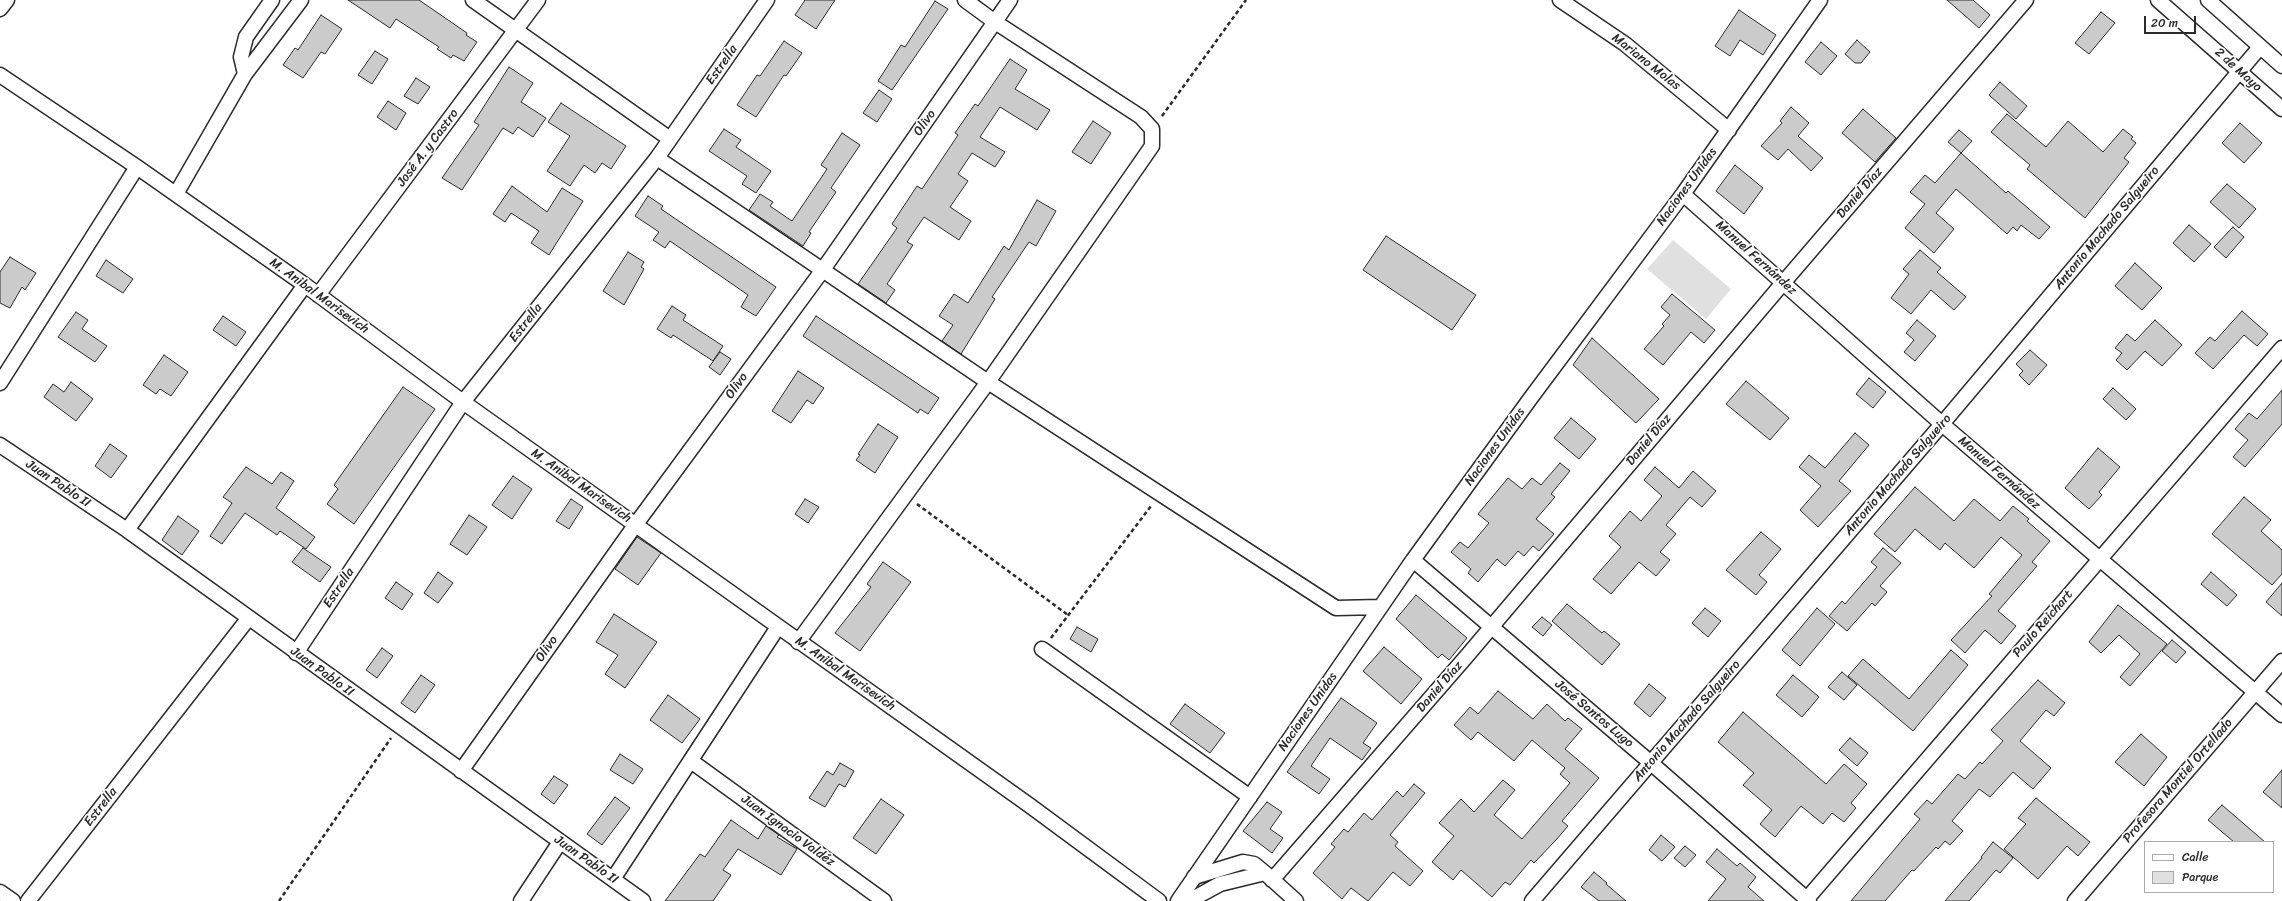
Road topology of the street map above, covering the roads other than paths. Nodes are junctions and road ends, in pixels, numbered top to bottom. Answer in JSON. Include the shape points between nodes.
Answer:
{"nodes":[{"id":1,"x":7,"y":0,"type":"edge"},
{"id":2,"x":272,"y":0,"type":"edge"},
{"id":3,"x":301,"y":0,"type":"edge"},
{"id":4,"x":473,"y":0,"type":"edge"},
{"id":5,"x":538,"y":0,"type":"edge"},
{"id":6,"x":767,"y":0,"type":"edge"},
{"id":7,"x":965,"y":0,"type":"edge"},
{"id":8,"x":1010,"y":0,"type":"edge"},
{"id":9,"x":1560,"y":0,"type":"edge"},
{"id":10,"x":2026,"y":0,"type":"edge"},
{"id":11,"x":2158,"y":0,"type":"edge"},
{"id":12,"x":2208,"y":0,"type":"edge"},
{"id":13,"x":1816,"y":1,"type":"edge"},
{"id":14,"x":0,"y":9,"type":"edge"},
{"id":15,"x":995,"y":22,"type":"junction"},
{"id":16,"x":516,"y":30,"type":"junction"},
{"id":17,"x":2260,"y":47,"type":"junction"},
{"id":18,"x":2282,"y":66,"type":"edge"},
{"id":19,"x":2240,"y":71,"type":"junction"},
{"id":20,"x":245,"y":74,"type":"junction"},
{"id":21,"x":0,"y":75,"type":"edge"},
{"id":22,"x":2282,"y":109,"type":"edge"},
{"id":23,"x":1728,"y":130,"type":"junction"},
{"id":24,"x":670,"y":139,"type":"junction"},
{"id":25,"x":657,"y":158,"type":"junction"},
{"id":26,"x":138,"y":167,"type":"junction"},
{"id":27,"x":176,"y":194,"type":"junction"},
{"id":28,"x":1683,"y":194,"type":"junction"},
{"id":29,"x":822,"y":271,"type":"junction"},
{"id":30,"x":1783,"y":283,"type":"junction"},
{"id":31,"x":305,"y":286,"type":"junction"},
{"id":32,"x":318,"y":295,"type":"junction"},
{"id":33,"x":2282,"y":348,"type":"edge"},
{"id":34,"x":988,"y":382,"type":"junction"},
{"id":35,"x":0,"y":383,"type":"edge"},
{"id":36,"x":463,"y":402,"type":"junction"},
{"id":37,"x":1942,"y":424,"type":"junction"},
{"id":38,"x":0,"y":445,"type":"edge"},
{"id":39,"x":636,"y":524,"type":"junction"},
{"id":40,"x":127,"y":530,"type":"junction"},
{"id":41,"x":2099,"y":559,"type":"junction"},
{"id":42,"x":1413,"y":560,"type":"junction"},
{"id":43,"x":1380,"y":608,"type":"junction"},
{"id":44,"x":248,"y":619,"type":"junction"},
{"id":45,"x":1492,"y":626,"type":"junction"},
{"id":46,"x":778,"y":627,"type":"junction"},
{"id":47,"x":798,"y":642,"type":"junction"},
{"id":48,"x":1042,"y":649,"type":"road end"},
{"id":49,"x":296,"y":653,"type":"junction"},
{"id":50,"x":2282,"y":661,"type":"edge"},
{"id":51,"x":2255,"y":692,"type":"junction"},
{"id":52,"x":2282,"y":715,"type":"edge"},
{"id":53,"x":691,"y":761,"type":"junction"},
{"id":54,"x":1651,"y":763,"type":"junction"},
{"id":55,"x":461,"y":771,"type":"junction"},
{"id":56,"x":1250,"y":797,"type":"junction"},
{"id":57,"x":560,"y":842,"type":"junction"},
{"id":58,"x":1194,"y":877,"type":"junction"},
{"id":59,"x":1269,"y":877,"type":"junction"},
{"id":60,"x":613,"y":879,"type":"junction"},
{"id":61,"x":0,"y":892,"type":"edge"},
{"id":62,"x":1807,"y":900,"type":"edge"},
{"id":63,"x":13,"y":901,"type":"edge"},
{"id":64,"x":28,"y":901,"type":"edge"},
{"id":65,"x":521,"y":901,"type":"edge"},
{"id":66,"x":643,"y":901,"type":"edge"},
{"id":67,"x":884,"y":901,"type":"edge"},
{"id":68,"x":1159,"y":901,"type":"edge"},
{"id":69,"x":1178,"y":901,"type":"edge"},
{"id":70,"x":1189,"y":901,"type":"edge"},
{"id":71,"x":1296,"y":901,"type":"edge"},
{"id":72,"x":1532,"y":901,"type":"edge"},
{"id":73,"x":2074,"y":901,"type":"edge"}],
"edges":[{"from":1,"to":14,"type":"street"},
{"from":2,"to":20,"type":"street","via":[[246,37],[241,57]]},
{"from":3,"to":20,"type":"street"},
{"from":4,"to":16,"type":"street"},
{"from":5,"to":16,"type":"street","name":"José A. y Castro"},
{"from":6,"to":24,"type":"street","name":"Estrella"},
{"from":7,"to":15,"type":"street"},
{"from":8,"to":15,"type":"street","name":"Olivo"},
{"from":9,"to":23,"type":"street","name":"Mariano Molas","via":[[1625,44]]},
{"from":10,"to":30,"type":"street","name":"Daniel Díaz"},
{"from":11,"to":19,"type":"street","name":"2 de Mayo"},
{"from":12,"to":17,"type":"street"},
{"from":13,"to":23,"type":"street","name":"Naciones Unidas"},
{"from":15,"to":29,"type":"street","name":"Olivo"},
{"from":15,"to":34,"type":"street","via":[[1141,117],[1152,129],[1152,146]]},
{"from":16,"to":24,"type":"street"},
{"from":16,"to":32,"type":"street","name":"José A. y Castro"},
{"from":17,"to":18,"type":"street"},
{"from":17,"to":19,"type":"street","name":"Antonio Machado Salgueiro"},
{"from":19,"to":22,"type":"street","name":"2 de Mayo"},
{"from":19,"to":37,"type":"street","name":"Antonio Machado Salgueiro"},
{"from":20,"to":27,"type":"street"},
{"from":21,"to":26,"type":"street","name":"M. Anibal Marisevich"},
{"from":23,"to":28,"type":"street","name":"Naciones Unidas"},
{"from":24,"to":25,"type":"street","name":"Estrella"},
{"from":25,"to":29,"type":"street"},
{"from":25,"to":36,"type":"street","name":"Estrella"},
{"from":26,"to":27,"type":"street","name":"M. Anibal Marisevich"},
{"from":26,"to":35,"type":"street"},
{"from":27,"to":31,"type":"street","name":"M. Anibal Marisevich"},
{"from":28,"to":30,"type":"street","name":"Manuel Fernández"},
{"from":28,"to":42,"type":"street","name":"Naciones Unidas"},
{"from":29,"to":34,"type":"street"},
{"from":29,"to":39,"type":"street","name":"Olivo"},
{"from":30,"to":37,"type":"street","name":"Manuel Fernández"},
{"from":30,"to":45,"type":"street","name":"Daniel Díaz"},
{"from":31,"to":32,"type":"street","name":"M. Anibal Marisevich"},
{"from":31,"to":40,"type":"street"},
{"from":32,"to":36,"type":"street","name":"M. Anibal Marisevich"},
{"from":33,"to":41,"type":"street","name":"Paulo Reichart"},
{"from":34,"to":43,"type":"street","via":[[1336,608]]},
{"from":34,"to":47,"type":"street"},
{"from":36,"to":39,"type":"street","name":"M. Anibal Marisevich"},
{"from":36,"to":49,"type":"street","name":"Estrella"},
{"from":37,"to":41,"type":"street","name":"Manuel Fernández"},
{"from":37,"to":54,"type":"street","name":"Antonio Machado Salgueiro"},
{"from":38,"to":40,"type":"street","name":"Juan Pablo II"},
{"from":39,"to":46,"type":"street","name":"M. Anibal Marisevich"},
{"from":39,"to":55,"type":"street","name":"Olivo"},
{"from":40,"to":44,"type":"street","name":"Juan Pablo II"},
{"from":41,"to":51,"type":"street","name":"Manuel Fernández"},
{"from":41,"to":62,"type":"street","name":"Paulo Reichart"},
{"from":42,"to":43,"type":"street","name":"Naciones Unidas"},
{"from":42,"to":45,"type":"street","name":"José Santos Lugo"},
{"from":43,"to":56,"type":"street","name":"Naciones Unidas"},
{"from":44,"to":49,"type":"street","name":"Juan Pablo II"},
{"from":44,"to":64,"type":"street","name":"Estrella"},
{"from":45,"to":54,"type":"street","name":"José Santos Lugo"},
{"from":45,"to":59,"type":"street","name":"Daniel Díaz"},
{"from":46,"to":47,"type":"street","name":"M. Anibal Marisevich"},
{"from":46,"to":53,"type":"street"},
{"from":47,"to":68,"type":"street","name":"M. Anibal Marisevich","via":[[1029,805]]},
{"from":48,"to":56,"type":"street"},
{"from":49,"to":55,"type":"street","name":"Juan Pablo II"},
{"from":50,"to":51,"type":"street","name":"Profesora Montiel Ortellado"},
{"from":51,"to":52,"type":"street","name":"Manuel Fernández"},
{"from":51,"to":73,"type":"street","name":"Profesora Montiel Ortellado"},
{"from":53,"to":60,"type":"street"},
{"from":53,"to":67,"type":"street","name":"Juan Ignacio Valdéz"},
{"from":54,"to":62,"type":"street","name":"José Santos Lugo"},
{"from":54,"to":72,"type":"street","name":"Antonio Machado Salgueiro"},
{"from":55,"to":57,"type":"street","name":"Juan Pablo II"},
{"from":56,"to":58,"type":"street","name":"Naciones Unidas"},
{"from":57,"to":60,"type":"street","name":"Juan Pablo II"},
{"from":57,"to":65,"type":"street"},
{"from":58,"to":59,"type":"street","via":[[1243,862],[1254,864]]},
{"from":58,"to":69,"type":"street","name":"Naciones Unidas"},
{"from":59,"to":70,"type":"street","via":[[1220,884]]},
{"from":59,"to":71,"type":"street"},
{"from":60,"to":66,"type":"street","name":"Juan Pablo II"},
{"from":61,"to":63,"type":"street"}]}
